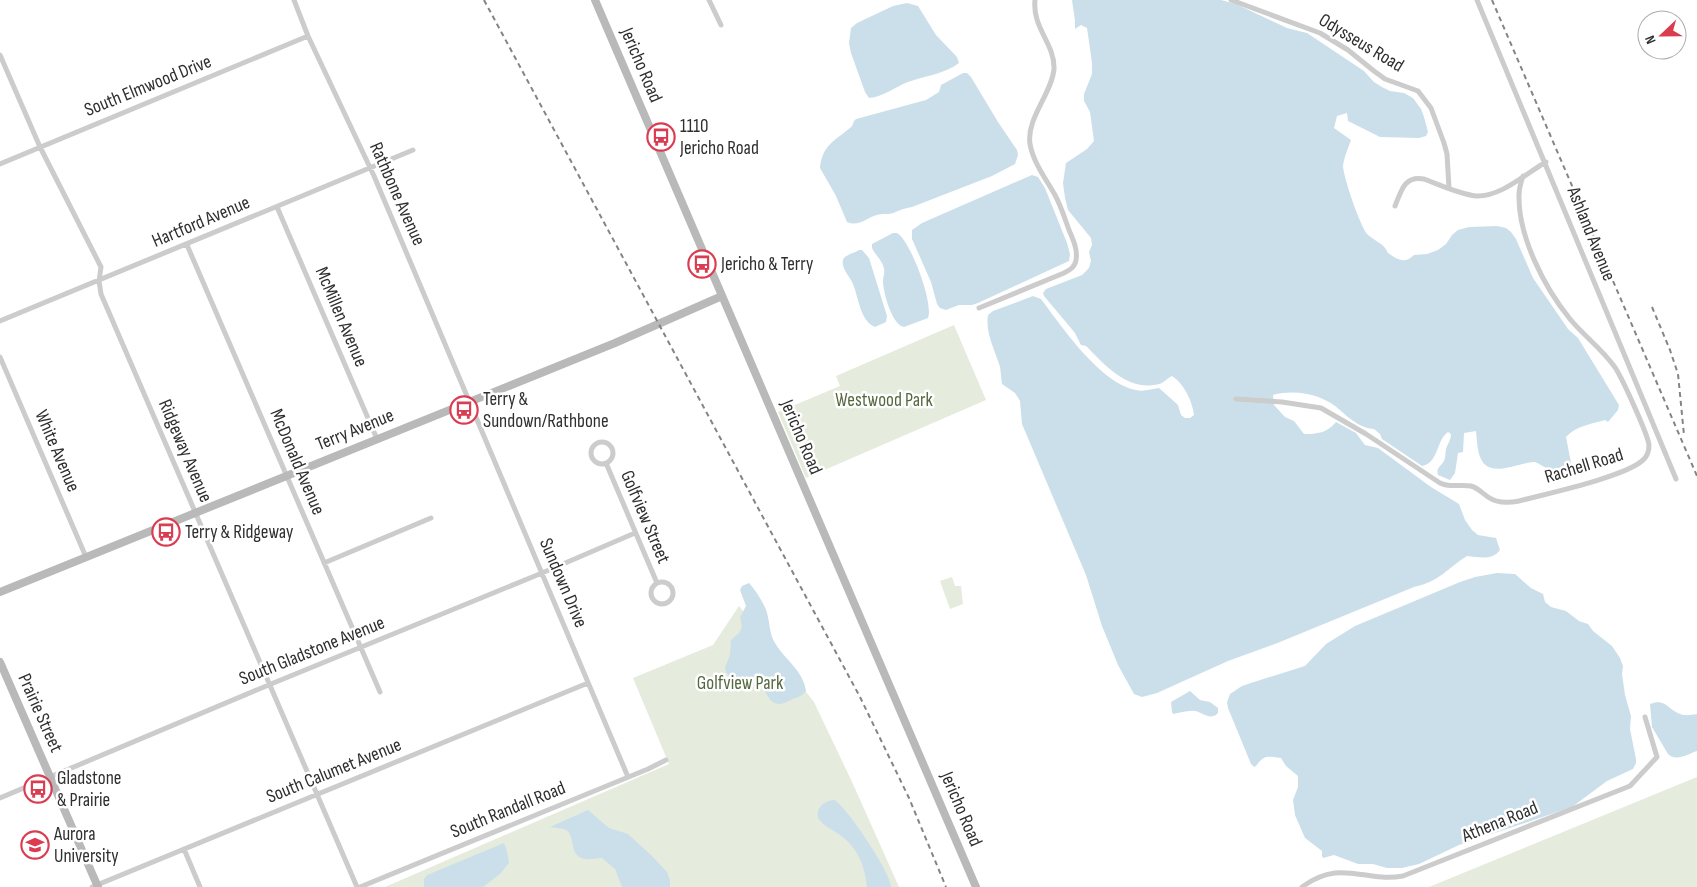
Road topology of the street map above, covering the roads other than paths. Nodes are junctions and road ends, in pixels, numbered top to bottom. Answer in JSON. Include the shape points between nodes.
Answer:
{"nodes":[{"id":1,"x":294,"y":0,"type":"edge"},
{"id":2,"x":595,"y":0,"type":"edge"},
{"id":3,"x":709,"y":0,"type":"edge"},
{"id":4,"x":1035,"y":0,"type":"edge"},
{"id":5,"x":1231,"y":0,"type":"edge"},
{"id":6,"x":1477,"y":0,"type":"edge"},
{"id":7,"x":721,"y":25,"type":"dead end"},
{"id":8,"x":308,"y":36,"type":"junction"},
{"id":9,"x":0,"y":55,"type":"edge"},
{"id":10,"x":40,"y":147,"type":"junction"},
{"id":11,"x":413,"y":150,"type":"dead end"},
{"id":12,"x":1546,"y":162,"type":"junction"},
{"id":13,"x":0,"y":164,"type":"edge"},
{"id":14,"x":370,"y":168,"type":"junction"},
{"id":15,"x":1523,"y":176,"type":"junction"},
{"id":16,"x":1449,"y":188,"type":"junction"},
{"id":17,"x":1395,"y":206,"type":"dead end"},
{"id":18,"x":277,"y":207,"type":"junction"},
{"id":19,"x":187,"y":244,"type":"junction"},
{"id":20,"x":99,"y":281,"type":"junction"},
{"id":21,"x":722,"y":296,"type":"junction"},
{"id":22,"x":979,"y":308,"type":"dead end"},
{"id":23,"x":0,"y":321,"type":"edge"},
{"id":24,"x":0,"y":357,"type":"edge"},
{"id":25,"x":1236,"y":399,"type":"dead end"},
{"id":26,"x":470,"y":401,"type":"junction"},
{"id":27,"x":377,"y":439,"type":"junction"},
{"id":28,"x":606,"y":463,"type":"junction"},
{"id":29,"x":287,"y":476,"type":"junction"},
{"id":30,"x":1676,"y":479,"type":"dead end"},
{"id":31,"x":195,"y":513,"type":"junction"},
{"id":32,"x":431,"y":518,"type":"dead end"},
{"id":33,"x":636,"y":533,"type":"junction"},
{"id":34,"x":86,"y":557,"type":"junction"},
{"id":35,"x":324,"y":563,"type":"junction"},
{"id":36,"x":542,"y":573,"type":"junction"},
{"id":37,"x":657,"y":583,"type":"junction"},
{"id":38,"x":0,"y":592,"type":"edge"},
{"id":39,"x":360,"y":647,"type":"junction"},
{"id":40,"x":1,"y":665,"type":"edge"},
{"id":41,"x":588,"y":683,"type":"junction"},
{"id":42,"x":271,"y":684,"type":"junction"},
{"id":43,"x":380,"y":692,"type":"dead end"},
{"id":44,"x":1645,"y":717,"type":"dead end"},
{"id":45,"x":666,"y":760,"type":"dead end"},
{"id":46,"x":628,"y":777,"type":"junction"},
{"id":47,"x":51,"y":778,"type":"junction"},
{"id":48,"x":318,"y":794,"type":"junction"},
{"id":49,"x":0,"y":798,"type":"edge"},
{"id":50,"x":184,"y":849,"type":"junction"},
{"id":51,"x":96,"y":886,"type":"edge"},
{"id":52,"x":200,"y":887,"type":"edge"},
{"id":53,"x":359,"y":887,"type":"edge"},
{"id":54,"x":976,"y":887,"type":"edge"},
{"id":55,"x":1302,"y":887,"type":"edge"}],
"edges":[{"from":1,"to":8,"type":"street","name":"Rathbone Avenue"},
{"from":2,"to":21,"type":"street","name":"Jericho Road"},
{"from":3,"to":7,"type":"street"},
{"from":4,"to":22,"type":"street","via":[[1038,26],[1048,45],[1054,68],[1032,126],[1030,142],[1032,153],[1067,223],[1076,248],[1076,260],[1064,273]]},
{"from":5,"to":16,"type":"street","name":"Odysseus Road","via":[[1320,33],[1385,79],[1418,91],[1432,108],[1444,143]]},
{"from":6,"to":12,"type":"street","name":"Ashland Avenue"},
{"from":8,"to":10,"type":"street","name":"South Elmwood Drive"},
{"from":8,"to":14,"type":"street","name":"Rathbone Avenue"},
{"from":9,"to":10,"type":"street","name":"Ridgeway Avenue"},
{"from":10,"to":13,"type":"street","name":"South Elmwood Drive"},
{"from":10,"to":20,"type":"street","name":"Ridgeway Avenue","via":[[101,267]]},
{"from":11,"to":14,"type":"street","name":"Hartford Avenue"},
{"from":12,"to":15,"type":"street"},
{"from":12,"to":30,"type":"street","name":"Ashland Avenue"},
{"from":14,"to":18,"type":"street","name":"Hartford Avenue"},
{"from":14,"to":26,"type":"street","name":"Rathbone Avenue"},
{"from":15,"to":16,"type":"street","via":[[1484,196]]},
{"from":15,"to":25,"type":"street","name":"Rachell Road","via":[[1519,193],[1520,216],[1530,252],[1569,318],[1618,372],[1648,442],[1647,456],[1640,464],[1519,501],[1502,502],[1474,487],[1446,486],[1321,408]]},
{"from":16,"to":17,"type":"street","via":[[1418,178],[1407,181]]},
{"from":18,"to":19,"type":"street","name":"Hartford Avenue"},
{"from":18,"to":27,"type":"street","name":"McMillen Avenue"},
{"from":19,"to":20,"type":"street","name":"Hartford Avenue"},
{"from":19,"to":29,"type":"street","name":"McDonald Avenue"},
{"from":20,"to":23,"type":"street","name":"Hartford Avenue"},
{"from":20,"to":31,"type":"street","name":"Ridgeway Avenue","via":[[101,294]]},
{"from":21,"to":26,"type":"street","name":"Terry Avenue"},
{"from":21,"to":54,"type":"street","name":"Jericho Road"},
{"from":24,"to":34,"type":"street","name":"White Avenue"},
{"from":26,"to":27,"type":"street","name":"Terry Avenue"},
{"from":26,"to":36,"type":"street","name":"Sundown Drive"},
{"from":27,"to":29,"type":"street","name":"Terry Avenue"},
{"from":28,"to":28,"type":"street","name":"Golfview Street","via":[[612,457],[612,450],[608,443],[597,442],[591,448],[591,456],[597,463]]},
{"from":28,"to":33,"type":"street","name":"Golfview Street"},
{"from":29,"to":31,"type":"street","name":"Terry Avenue"},
{"from":29,"to":35,"type":"street","name":"McDonald Avenue"},
{"from":31,"to":34,"type":"street","name":"Terry Avenue"},
{"from":31,"to":42,"type":"street","name":"Ridgeway Avenue"},
{"from":32,"to":35,"type":"street"},
{"from":33,"to":36,"type":"street","name":"South Gladstone Avenue"},
{"from":33,"to":37,"type":"street","name":"Golfview Street"},
{"from":34,"to":38,"type":"street","name":"Terry Avenue"},
{"from":35,"to":39,"type":"street","name":"McDonald Avenue"},
{"from":36,"to":39,"type":"street","name":"South Gladstone Avenue"},
{"from":36,"to":41,"type":"street","name":"Sundown Drive"},
{"from":37,"to":37,"type":"street","name":"Golfview Street","via":[[651,589],[651,597],[657,603],[667,603],[673,594],[671,587],[663,582]]},
{"from":39,"to":42,"type":"street","name":"South Gladstone Avenue"},
{"from":39,"to":43,"type":"street","name":"McDonald Avenue"},
{"from":40,"to":47,"type":"street","name":"Prairie Street"},
{"from":41,"to":46,"type":"street","name":"Sundown Drive"},
{"from":41,"to":48,"type":"street","name":"South Calumet Avenue"},
{"from":42,"to":47,"type":"street","name":"South Gladstone Avenue"},
{"from":42,"to":48,"type":"street","name":"Ridgeway Avenue"},
{"from":44,"to":55,"type":"street","name":"Athena Road","via":[[1657,757],[1630,786],[1417,871],[1394,877],[1332,873]]},
{"from":45,"to":46,"type":"street","name":"South Randall Road"},
{"from":46,"to":53,"type":"street","name":"South Randall Road"},
{"from":47,"to":49,"type":"street","name":"South Gladstone Avenue"},
{"from":47,"to":51,"type":"street","name":"Prairie Street"},
{"from":48,"to":50,"type":"street","name":"South Calumet Avenue"},
{"from":48,"to":53,"type":"street","name":"Ridgeway Avenue"},
{"from":50,"to":51,"type":"street","name":"South Calumet Avenue"},
{"from":50,"to":52,"type":"street"}]}
